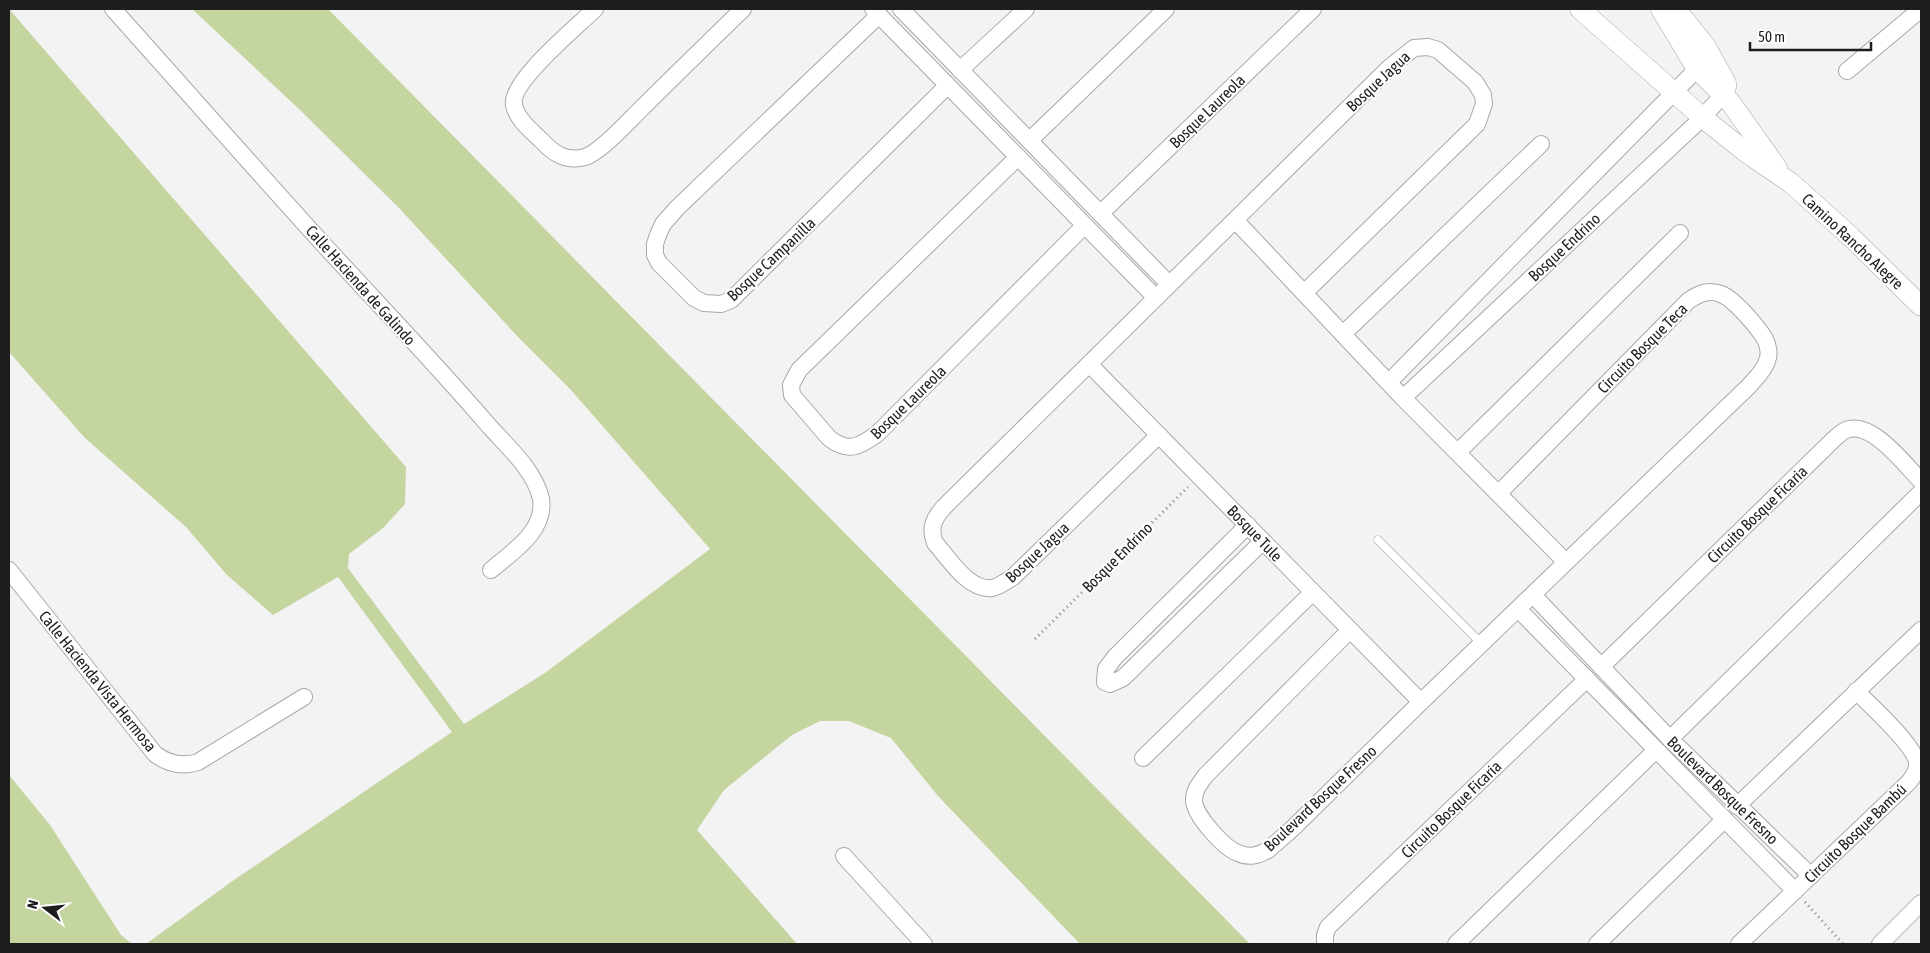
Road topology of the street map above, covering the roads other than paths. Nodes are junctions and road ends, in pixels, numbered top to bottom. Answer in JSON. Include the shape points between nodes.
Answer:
{"nodes":[{"id":1,"x":112,"y":9,"type":"edge"},
{"id":2,"x":595,"y":9,"type":"edge"},
{"id":3,"x":743,"y":9,"type":"edge"},
{"id":4,"x":901,"y":9,"type":"edge"},
{"id":5,"x":1026,"y":9,"type":"edge"},
{"id":6,"x":1166,"y":9,"type":"edge"},
{"id":7,"x":1313,"y":9,"type":"edge"},
{"id":8,"x":1580,"y":9,"type":"edge"},
{"id":9,"x":1661,"y":9,"type":"edge"},
{"id":10,"x":1670,"y":9,"type":"edge"},
{"id":11,"x":1921,"y":9,"type":"edge"},
{"id":12,"x":876,"y":12,"type":"edge"},
{"id":13,"x":1697,"y":69,"type":"junction"},
{"id":14,"x":960,"y":70,"type":"junction"},
{"id":15,"x":1848,"y":71,"type":"dead end"},
{"id":16,"x":947,"y":86,"type":"junction"},
{"id":17,"x":1673,"y":92,"type":"junction"},
{"id":18,"x":1723,"y":95,"type":"junction"},
{"id":19,"x":1703,"y":118,"type":"junction"},
{"id":20,"x":1030,"y":140,"type":"junction"},
{"id":21,"x":1541,"y":144,"type":"dead end"},
{"id":22,"x":1018,"y":157,"type":"junction"},
{"id":23,"x":1784,"y":177,"type":"junction"},
{"id":24,"x":1101,"y":213,"type":"junction"},
{"id":25,"x":1236,"y":220,"type":"junction"},
{"id":26,"x":1084,"y":226,"type":"junction"},
{"id":27,"x":1680,"y":233,"type":"dead end"},
{"id":28,"x":1169,"y":284,"type":"junction"},
{"id":29,"x":1304,"y":293,"type":"junction"},
{"id":30,"x":1156,"y":298,"type":"junction"},
{"id":31,"x":1921,"y":306,"type":"edge"},
{"id":32,"x":1343,"y":334,"type":"junction"},
{"id":33,"x":1089,"y":364,"type":"junction"},
{"id":34,"x":1389,"y":382,"type":"junction"},
{"id":35,"x":1403,"y":398,"type":"junction"},
{"id":36,"x":1159,"y":435,"type":"junction"},
{"id":37,"x":1458,"y":452,"type":"junction"},
{"id":38,"x":1921,"y":481,"type":"edge"},
{"id":39,"x":1921,"y":492,"type":"edge"},
{"id":40,"x":1498,"y":493,"type":"junction"},
{"id":41,"x":1248,"y":525,"type":"junction"},
{"id":42,"x":1378,"y":540,"type":"dead end"},
{"id":43,"x":1263,"y":541,"type":"junction"},
{"id":44,"x":1566,"y":562,"type":"junction"},
{"id":45,"x":9,"y":570,"type":"edge"},
{"id":46,"x":491,"y":570,"type":"dead end"},
{"id":47,"x":1313,"y":592,"type":"junction"},
{"id":48,"x":1533,"y":595,"type":"junction"},
{"id":49,"x":1518,"y":609,"type":"junction"},
{"id":50,"x":1350,"y":630,"type":"junction"},
{"id":51,"x":1921,"y":630,"type":"edge"},
{"id":52,"x":1482,"y":644,"type":"junction"},
{"id":53,"x":1601,"y":667,"type":"junction"},
{"id":54,"x":1587,"y":679,"type":"junction"},
{"id":55,"x":1856,"y":691,"type":"junction"},
{"id":56,"x":304,"y":697,"type":"dead end"},
{"id":57,"x":1421,"y":702,"type":"junction"},
{"id":58,"x":1670,"y":739,"type":"junction"},
{"id":59,"x":1656,"y":750,"type":"junction"},
{"id":60,"x":1143,"y":758,"type":"dead end"},
{"id":61,"x":1737,"y":806,"type":"junction"},
{"id":62,"x":1724,"y":820,"type":"junction"},
{"id":63,"x":844,"y":856,"type":"dead end"},
{"id":64,"x":1811,"y":876,"type":"junction"},
{"id":65,"x":1795,"y":891,"type":"junction"},
{"id":66,"x":1921,"y":903,"type":"edge"},
{"id":67,"x":924,"y":944,"type":"edge"},
{"id":68,"x":1325,"y":944,"type":"edge"},
{"id":69,"x":1456,"y":944,"type":"edge"},
{"id":70,"x":1596,"y":944,"type":"edge"},
{"id":71,"x":1740,"y":944,"type":"edge"},
{"id":72,"x":1880,"y":944,"type":"edge"}],
"edges":[{"from":1,"to":46,"type":"street","name":"Calle Hacienda de Galindo","via":[[469,402],[537,485],[541,502],[539,520],[527,540]]},
{"from":2,"to":3,"type":"street","via":[[532,69],[515,92],[514,104],[520,118],[552,151],[572,159],[587,157],[612,138]]},
{"from":4,"to":14,"type":"street"},
{"from":5,"to":14,"type":"street"},
{"from":6,"to":20,"type":"street"},
{"from":7,"to":24,"type":"street","name":"Bosque Laureola"},
{"from":8,"to":17,"type":"street"},
{"from":9,"to":13,"type":"street"},
{"from":10,"to":18,"type":"street","via":[[1683,18],[1706,47],[1726,83]]},
{"from":11,"to":15,"type":"street"},
{"from":12,"to":16,"type":"street"},
{"from":12,"to":16,"type":"street","name":"Bosque Campanilla","via":[[676,208],[663,224],[655,244],[659,263],[694,298],[704,303],[721,304],[731,300]]},
{"from":13,"to":17,"type":"street","name":"Bosque Endrino"},
{"from":13,"to":18,"type":"street"},
{"from":14,"to":20,"type":"street"},
{"from":16,"to":22,"type":"street"},
{"from":17,"to":19,"type":"street"},
{"from":17,"to":34,"type":"street","name":"Bosque Endrino"},
{"from":18,"to":19,"type":"street","name":"Bosque Endrino"},
{"from":18,"to":23,"type":"street"},
{"from":19,"to":23,"type":"street"},
{"from":19,"to":35,"type":"street","name":"Bosque Endrino"},
{"from":20,"to":24,"type":"street"},
{"from":21,"to":32,"type":"street"},
{"from":22,"to":26,"type":"street"},
{"from":22,"to":26,"type":"street","name":"Bosque Laureola","via":[[799,370],[791,385],[792,395],[829,438],[853,448],[877,434]]},
{"from":23,"to":31,"type":"street","name":"Camino Rancho Alegre"},
{"from":24,"to":28,"type":"street"},
{"from":25,"to":28,"type":"street","name":"Bosque Jagua"},
{"from":25,"to":29,"type":"street"},
{"from":25,"to":29,"type":"street","name":"Bosque Jagua","via":[[1390,67],[1414,48],[1438,50],[1475,82],[1484,104],[1476,124]]},
{"from":26,"to":30,"type":"street"},
{"from":27,"to":37,"type":"street"},
{"from":28,"to":30,"type":"street","name":"Bosque Jagua"},
{"from":29,"to":32,"type":"street"},
{"from":30,"to":33,"type":"street","name":"Bosque Jagua"},
{"from":32,"to":34,"type":"street"},
{"from":33,"to":36,"type":"street","name":"Bosque Tule"},
{"from":33,"to":36,"type":"street","name":"Bosque Jagua","via":[[944,507],[934,521],[932,536],[935,543],[966,579],[985,588],[994,588],[1012,577]]},
{"from":34,"to":35,"type":"street"},
{"from":35,"to":37,"type":"street"},
{"from":36,"to":41,"type":"street","name":"Bosque Tule"},
{"from":37,"to":40,"type":"street"},
{"from":38,"to":53,"type":"street","name":"Circuito Bosque Ficaria","via":[[1874,435],[1855,429],[1846,430]]},
{"from":39,"to":58,"type":"street"},
{"from":40,"to":44,"type":"street"},
{"from":40,"to":44,"type":"street","name":"Circuito Bosque Teca","via":[[1688,301],[1700,293],[1710,292],[1730,299],[1766,340],[1768,361],[1762,372]]},
{"from":41,"to":43,"type":"street","name":"Bosque Tule"},
{"from":41,"to":43,"type":"street","via":[[1115,657],[1106,669],[1105,682],[1110,684],[1123,678]]},
{"from":42,"to":52,"type":"lane"},
{"from":43,"to":47,"type":"street","name":"Bosque Tule"},
{"from":44,"to":48,"type":"street"},
{"from":45,"to":56,"type":"street","name":"Calle Hacienda Vista Hermosa","via":[[164,760],[190,765],[198,762]]},
{"from":47,"to":50,"type":"street","name":"Bosque Tule"},
{"from":47,"to":60,"type":"street"},
{"from":48,"to":49,"type":"street"},
{"from":48,"to":53,"type":"street","name":"Boulevard Bosque Fresno"},
{"from":49,"to":52,"type":"street"},
{"from":49,"to":54,"type":"street","name":"Boulevard Bosque Fresno"},
{"from":50,"to":57,"type":"street","name":"Bosque Tule"},
{"from":50,"to":57,"type":"street","name":"Boulevard Bosque Fresno","via":[[1199,784],[1195,792],[1195,807],[1226,845],[1236,853],[1248,856],[1257,856],[1268,850]]},
{"from":51,"to":55,"type":"street"},
{"from":52,"to":57,"type":"street"},
{"from":53,"to":58,"type":"street","name":"Boulevard Bosque Fresno"},
{"from":54,"to":59,"type":"street","name":"Boulevard Bosque Fresno"},
{"from":54,"to":68,"type":"street","name":"Circuito Bosque Ficaria","via":[[1328,927]]},
{"from":55,"to":61,"type":"street"},
{"from":55,"to":64,"type":"street","name":"Circuito Bosque Bambú","via":[[1911,748],[1917,765],[1909,782]]},
{"from":58,"to":61,"type":"street","name":"Boulevard Bosque Fresno"},
{"from":59,"to":62,"type":"street","name":"Boulevard Bosque Fresno"},
{"from":59,"to":69,"type":"street"},
{"from":61,"to":64,"type":"street","name":"Boulevard Bosque Fresno"},
{"from":62,"to":65,"type":"street","name":"Boulevard Bosque Fresno"},
{"from":62,"to":70,"type":"street"},
{"from":63,"to":67,"type":"street"},
{"from":64,"to":65,"type":"street","name":"Circuito Bosque Bambú"},
{"from":65,"to":71,"type":"street","name":"Circuito Bosque Bambú"},
{"from":66,"to":72,"type":"street"}]}
